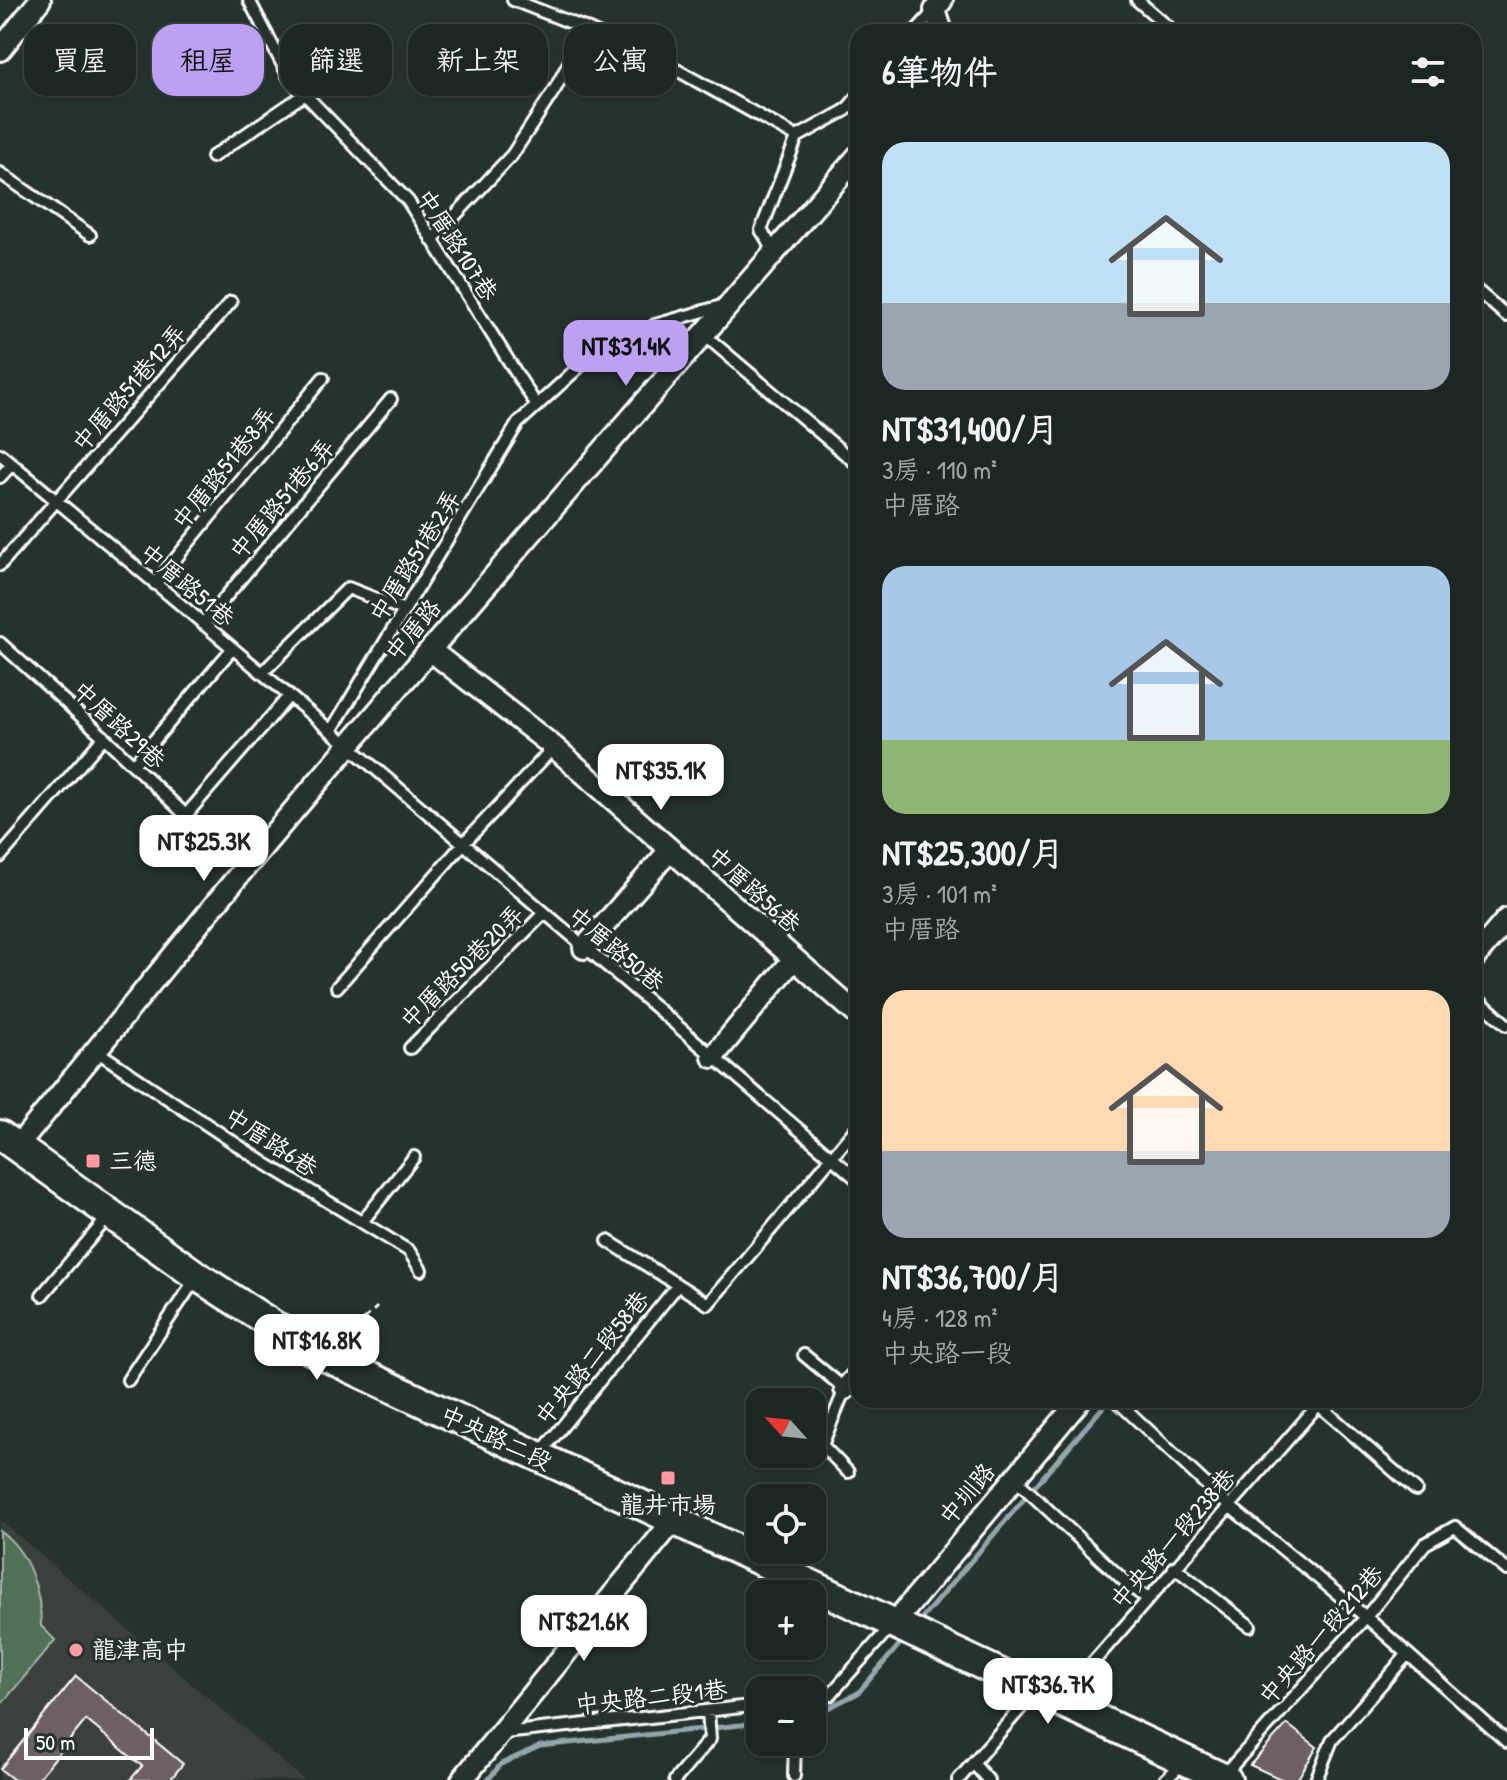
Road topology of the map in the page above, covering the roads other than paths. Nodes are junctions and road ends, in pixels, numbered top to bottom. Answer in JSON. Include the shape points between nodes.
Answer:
{"nodes":[{"id":1,"x":40,"y":0,"type":"edge"},
{"id":2,"x":249,"y":0,"type":"edge"},
{"id":3,"x":513,"y":0,"type":"edge"},
{"id":4,"x":1137,"y":0,"type":"edge"},
{"id":5,"x":939,"y":5,"type":"edge"},
{"id":6,"x":574,"y":24,"type":"edge"},
{"id":7,"x":922,"y":24,"type":"edge"},
{"id":8,"x":1165,"y":24,"type":"edge"},
{"id":9,"x":0,"y":50,"type":"edge"},
{"id":10,"x":280,"y":60,"type":"edge"},
{"id":11,"x":676,"y":70,"type":"edge"},
{"id":12,"x":564,"y":72,"type":"edge"},
{"id":13,"x":302,"y":96,"type":"edge"},
{"id":14,"x":307,"y":96,"type":"edge"},
{"id":15,"x":850,"y":105,"type":"edge"},
{"id":16,"x":797,"y":137,"type":"junction"},
{"id":17,"x":212,"y":157,"type":"dead end"},
{"id":18,"x":850,"y":165,"type":"edge"},
{"id":19,"x":0,"y":173,"type":"edge"},
{"id":20,"x":90,"y":235,"type":"dead end"},
{"id":21,"x":432,"y":240,"type":"junction"},
{"id":22,"x":775,"y":252,"type":"junction"},
{"id":23,"x":1482,"y":295,"type":"edge"},
{"id":24,"x":231,"y":302,"type":"dead end"},
{"id":25,"x":731,"y":303,"type":"junction"},
{"id":26,"x":1507,"y":316,"type":"edge"},
{"id":27,"x":702,"y":333,"type":"junction"},
{"id":28,"x":637,"y":338,"type":"junction"},
{"id":29,"x":668,"y":374,"type":"junction"},
{"id":30,"x":323,"y":378,"type":"dead end"},
{"id":31,"x":391,"y":399,"type":"dead end"},
{"id":32,"x":537,"y":406,"type":"junction"},
{"id":33,"x":0,"y":454,"type":"edge"},
{"id":34,"x":850,"y":458,"type":"edge"},
{"id":35,"x":12,"y":464,"type":"junction"},
{"id":36,"x":0,"y":477,"type":"edge"},
{"id":37,"x":57,"y":501,"type":"junction"},
{"id":38,"x":0,"y":565,"type":"edge"},
{"id":39,"x":155,"y":584,"type":"junction"},
{"id":40,"x":404,"y":610,"type":"junction"},
{"id":41,"x":203,"y":624,"type":"junction"},
{"id":42,"x":0,"y":643,"type":"edge"},
{"id":43,"x":232,"y":649,"type":"junction"},
{"id":44,"x":430,"y":650,"type":"junction"},
{"id":45,"x":262,"y":673,"type":"junction"},
{"id":46,"x":289,"y":696,"type":"junction"},
{"id":47,"x":331,"y":731,"type":"junction"},
{"id":48,"x":104,"y":737,"type":"junction"},
{"id":49,"x":349,"y":746,"type":"junction"},
{"id":50,"x":554,"y":747,"type":"junction"},
{"id":51,"x":133,"y":765,"type":"junction"},
{"id":52,"x":186,"y":815,"type":"junction"},
{"id":53,"x":464,"y":843,"type":"junction"},
{"id":54,"x":670,"y":850,"type":"junction"},
{"id":55,"x":0,"y":857,"type":"edge"},
{"id":56,"x":243,"y":870,"type":"junction"},
{"id":57,"x":543,"y":914,"type":"junction"},
{"id":58,"x":1507,"y":919,"type":"edge"},
{"id":59,"x":584,"y":948,"type":"junction"},
{"id":60,"x":1482,"y":949,"type":"edge"},
{"id":61,"x":793,"y":960,"type":"junction"},
{"id":62,"x":337,"y":987,"type":"dead end"},
{"id":63,"x":1482,"y":1003,"type":"edge"},
{"id":64,"x":850,"y":1008,"type":"edge"},
{"id":65,"x":1507,"y":1025,"type":"edge"},
{"id":66,"x":410,"y":1048,"type":"dead end"},
{"id":67,"x":95,"y":1050,"type":"junction"},
{"id":68,"x":713,"y":1057,"type":"junction"},
{"id":69,"x":850,"y":1135,"type":"edge"},
{"id":70,"x":8,"y":1141,"type":"edge"},
{"id":71,"x":414,"y":1157,"type":"dead end"},
{"id":72,"x":830,"y":1157,"type":"junction"},
{"id":73,"x":850,"y":1173,"type":"edge"},
{"id":74,"x":110,"y":1214,"type":"junction"},
{"id":75,"x":362,"y":1222,"type":"junction"},
{"id":76,"x":608,"y":1241,"type":"dead end"},
{"id":77,"x":421,"y":1270,"type":"dead end"},
{"id":78,"x":197,"y":1276,"type":"junction"},
{"id":79,"x":678,"y":1285,"type":"junction"},
{"id":80,"x":42,"y":1295,"type":"dead end"},
{"id":81,"x":804,"y":1355,"type":"dead end"},
{"id":82,"x":128,"y":1380,"type":"dead end"},
{"id":83,"x":850,"y":1381,"type":"edge"},
{"id":84,"x":850,"y":1386,"type":"edge"},
{"id":85,"x":1073,"y":1408,"type":"edge"},
{"id":86,"x":1125,"y":1408,"type":"edge"},
{"id":87,"x":1311,"y":1408,"type":"edge"},
{"id":88,"x":1323,"y":1408,"type":"edge"},
{"id":89,"x":538,"y":1457,"type":"junction"},
{"id":90,"x":848,"y":1472,"type":"dead end"},
{"id":91,"x":1014,"y":1478,"type":"junction"},
{"id":92,"x":1416,"y":1490,"type":"dead end"},
{"id":93,"x":1228,"y":1505,"type":"junction"},
{"id":94,"x":674,"y":1520,"type":"junction"},
{"id":95,"x":1174,"y":1567,"type":"junction"},
{"id":96,"x":1507,"y":1570,"type":"edge"},
{"id":97,"x":1147,"y":1598,"type":"junction"},
{"id":98,"x":1366,"y":1617,"type":"junction"},
{"id":99,"x":895,"y":1622,"type":"junction"},
{"id":100,"x":1250,"y":1626,"type":"dead end"},
{"id":101,"x":1407,"y":1655,"type":"junction"},
{"id":102,"x":826,"y":1696,"type":"edge"},
{"id":103,"x":1047,"y":1696,"type":"junction"},
{"id":104,"x":746,"y":1707,"type":"edge"},
{"id":105,"x":708,"y":1711,"type":"junction"},
{"id":106,"x":498,"y":1734,"type":"junction"},
{"id":107,"x":1507,"y":1742,"type":"edge"},
{"id":108,"x":795,"y":1756,"type":"edge"},
{"id":109,"x":974,"y":1764,"type":"junction"},
{"id":110,"x":1175,"y":1771,"type":"edge"},
{"id":111,"x":794,"y":1776,"type":"dead end"},
{"id":112,"x":1225,"y":1779,"type":"edge"},
{"id":113,"x":462,"y":1780,"type":"edge"},
{"id":114,"x":675,"y":1780,"type":"edge"},
{"id":115,"x":958,"y":1780,"type":"edge"},
{"id":116,"x":988,"y":1780,"type":"edge"},
{"id":117,"x":1316,"y":1780,"type":"edge"}],
"edges":[{"from":1,"to":9,"type":"street"},
{"from":2,"to":10,"type":"lane","name":"中厝路107巷"},
{"from":3,"to":6,"type":"lane"},
{"from":4,"to":8,"type":"lane"},
{"from":5,"to":7,"type":"lane"},
{"from":11,"to":16,"type":"lane"},
{"from":12,"to":21,"type":"lane","via":[[512,155]]},
{"from":13,"to":17,"type":"lane"},
{"from":14,"to":21,"type":"lane","name":"中厝路107巷","via":[[408,201]]},
{"from":15,"to":16,"type":"lane"},
{"from":16,"to":22,"type":"lane","via":[[761,230]]},
{"from":18,"to":22,"type":"street","name":"中厝路"},
{"from":19,"to":20,"type":"lane"},
{"from":21,"to":32,"type":"lane","name":"中厝路107巷"},
{"from":22,"to":25,"type":"street","name":"中厝路"},
{"from":23,"to":26,"type":"lane"},
{"from":24,"to":37,"type":"lane","name":"中厝路51巷12弄"},
{"from":25,"to":27,"type":"street","name":"中厝路"},
{"from":25,"to":28,"type":"lane","name":"中厝路51巷2弄","via":[[655,325]]},
{"from":27,"to":29,"type":"street","name":"中厝路"},
{"from":27,"to":34,"type":"lane"},
{"from":28,"to":29,"type":"lane"},
{"from":28,"to":32,"type":"lane","name":"中厝路51巷2弄","via":[[593,354]]},
{"from":29,"to":44,"type":"street","name":"中厝路"},
{"from":30,"to":39,"type":"lane","name":"中厝路51巷8弄"},
{"from":31,"to":41,"type":"lane","name":"中厝路51巷6弄"},
{"from":32,"to":40,"type":"lane","name":"中厝路51巷2弄","via":[[518,423]]},
{"from":33,"to":35,"type":"lane","name":"中厝路51巷"},
{"from":35,"to":36,"type":"lane"},
{"from":35,"to":37,"type":"lane","name":"中厝路51巷"},
{"from":37,"to":38,"type":"lane"},
{"from":37,"to":39,"type":"lane","name":"中厝路51巷"},
{"from":39,"to":41,"type":"lane","name":"中厝路51巷"},
{"from":40,"to":45,"type":"lane","via":[[348,588]]},
{"from":40,"to":47,"type":"lane","name":"中厝路51巷2弄"},
{"from":41,"to":43,"type":"lane","name":"中厝路51巷"},
{"from":42,"to":48,"type":"lane","name":"中厝路29巷"},
{"from":43,"to":45,"type":"lane","name":"中厝路51巷"},
{"from":43,"to":51,"type":"lane"},
{"from":44,"to":49,"type":"street","name":"中厝路"},
{"from":44,"to":50,"type":"street","name":"中厝路56巷"},
{"from":45,"to":46,"type":"lane","name":"中厝路51巷"},
{"from":46,"to":47,"type":"lane","name":"中厝路51巷"},
{"from":46,"to":52,"type":"lane"},
{"from":47,"to":49,"type":"lane","name":"中厝路51巷"},
{"from":48,"to":51,"type":"lane","name":"中厝路29巷"},
{"from":48,"to":55,"type":"lane"},
{"from":49,"to":53,"type":"lane","name":"中厝路50巷"},
{"from":49,"to":56,"type":"street","name":"中厝路"},
{"from":50,"to":53,"type":"lane"},
{"from":50,"to":54,"type":"street","name":"中厝路56巷"},
{"from":51,"to":52,"type":"lane","name":"中厝路29巷"},
{"from":52,"to":56,"type":"lane","name":"中厝路29巷"},
{"from":53,"to":57,"type":"lane","name":"中厝路50巷"},
{"from":53,"to":62,"type":"lane"},
{"from":54,"to":59,"type":"street"},
{"from":54,"to":61,"type":"street","name":"中厝路56巷"},
{"from":56,"to":67,"type":"street","name":"中厝路"},
{"from":57,"to":59,"type":"lane","name":"中厝路50巷"},
{"from":57,"to":66,"type":"lane","name":"中厝路50巷20弄"},
{"from":58,"to":60,"type":"street"},
{"from":59,"to":68,"type":"lane","name":"中厝路50巷"},
{"from":61,"to":64,"type":"street","name":"中厝路56巷"},
{"from":61,"to":68,"type":"street"},
{"from":63,"to":65,"type":"lane"},
{"from":67,"to":70,"type":"street","name":"中厝路"},
{"from":67,"to":75,"type":"lane","name":"中厝路6巷"},
{"from":68,"to":72,"type":"lane","name":"中厝路50巷"},
{"from":69,"to":72,"type":"lane"},
{"from":70,"to":74,"type":"street","name":"中央路二段"},
{"from":71,"to":75,"type":"lane"},
{"from":72,"to":73,"type":"lane","name":"中厝路50巷"},
{"from":72,"to":79,"type":"lane","via":[[708,1304]]},
{"from":74,"to":78,"type":"street","name":"中央路二段"},
{"from":74,"to":80,"type":"lane"},
{"from":75,"to":77,"type":"lane","name":"中厝路6巷","via":[[409,1251]]},
{"from":76,"to":79,"type":"lane"},
{"from":78,"to":82,"type":"lane"},
{"from":78,"to":89,"type":"street","name":"中央路二段","via":[[325,1357]]},
{"from":79,"to":89,"type":"lane","name":"中央路二段58巷"},
{"from":81,"to":83,"type":"lane"},
{"from":84,"to":90,"type":"lane","via":[[822,1445]]},
{"from":85,"to":91,"type":"street","name":"中圳路"},
{"from":86,"to":93,"type":"lane"},
{"from":87,"to":93,"type":"lane","name":"中央路一段238巷"},
{"from":88,"to":92,"type":"lane"},
{"from":89,"to":94,"type":"street","name":"中央路二段"},
{"from":91,"to":97,"type":"lane"},
{"from":91,"to":99,"type":"street","name":"中圳路"},
{"from":93,"to":95,"type":"lane","name":"中央路一段238巷"},
{"from":93,"to":98,"type":"lane"},
{"from":94,"to":99,"type":"street","name":"中央路二段"},
{"from":94,"to":106,"type":"street"},
{"from":95,"to":97,"type":"lane","name":"中央路一段238巷"},
{"from":95,"to":100,"type":"lane"},
{"from":96,"to":98,"type":"lane","name":"中央路一段212巷","via":[[1455,1527],[1425,1544]]},
{"from":97,"to":103,"type":"lane","name":"中央路一段238巷"},
{"from":98,"to":101,"type":"lane"},
{"from":98,"to":112,"type":"lane","name":"中央路一段212巷"},
{"from":99,"to":102,"type":"lane"},
{"from":99,"to":103,"type":"street","name":"中央路二段"},
{"from":101,"to":107,"type":"lane"},
{"from":101,"to":117,"type":"lane","via":[[1332,1740]]},
{"from":103,"to":109,"type":"lane","name":"中央路一段238巷"},
{"from":103,"to":110,"type":"street","name":"中央路二段"},
{"from":104,"to":105,"type":"lane","name":"中央路二段1巷"},
{"from":105,"to":106,"type":"lane","name":"中央路二段1巷"},
{"from":105,"to":114,"type":"lane","via":[[710,1739]]},
{"from":106,"to":113,"type":"street"},
{"from":108,"to":111,"type":"lane"},
{"from":109,"to":115,"type":"lane","name":"中央路一段238巷"},
{"from":109,"to":116,"type":"lane"},
{"from":110,"to":112,"type":"street","name":"中央路二段"}]}
